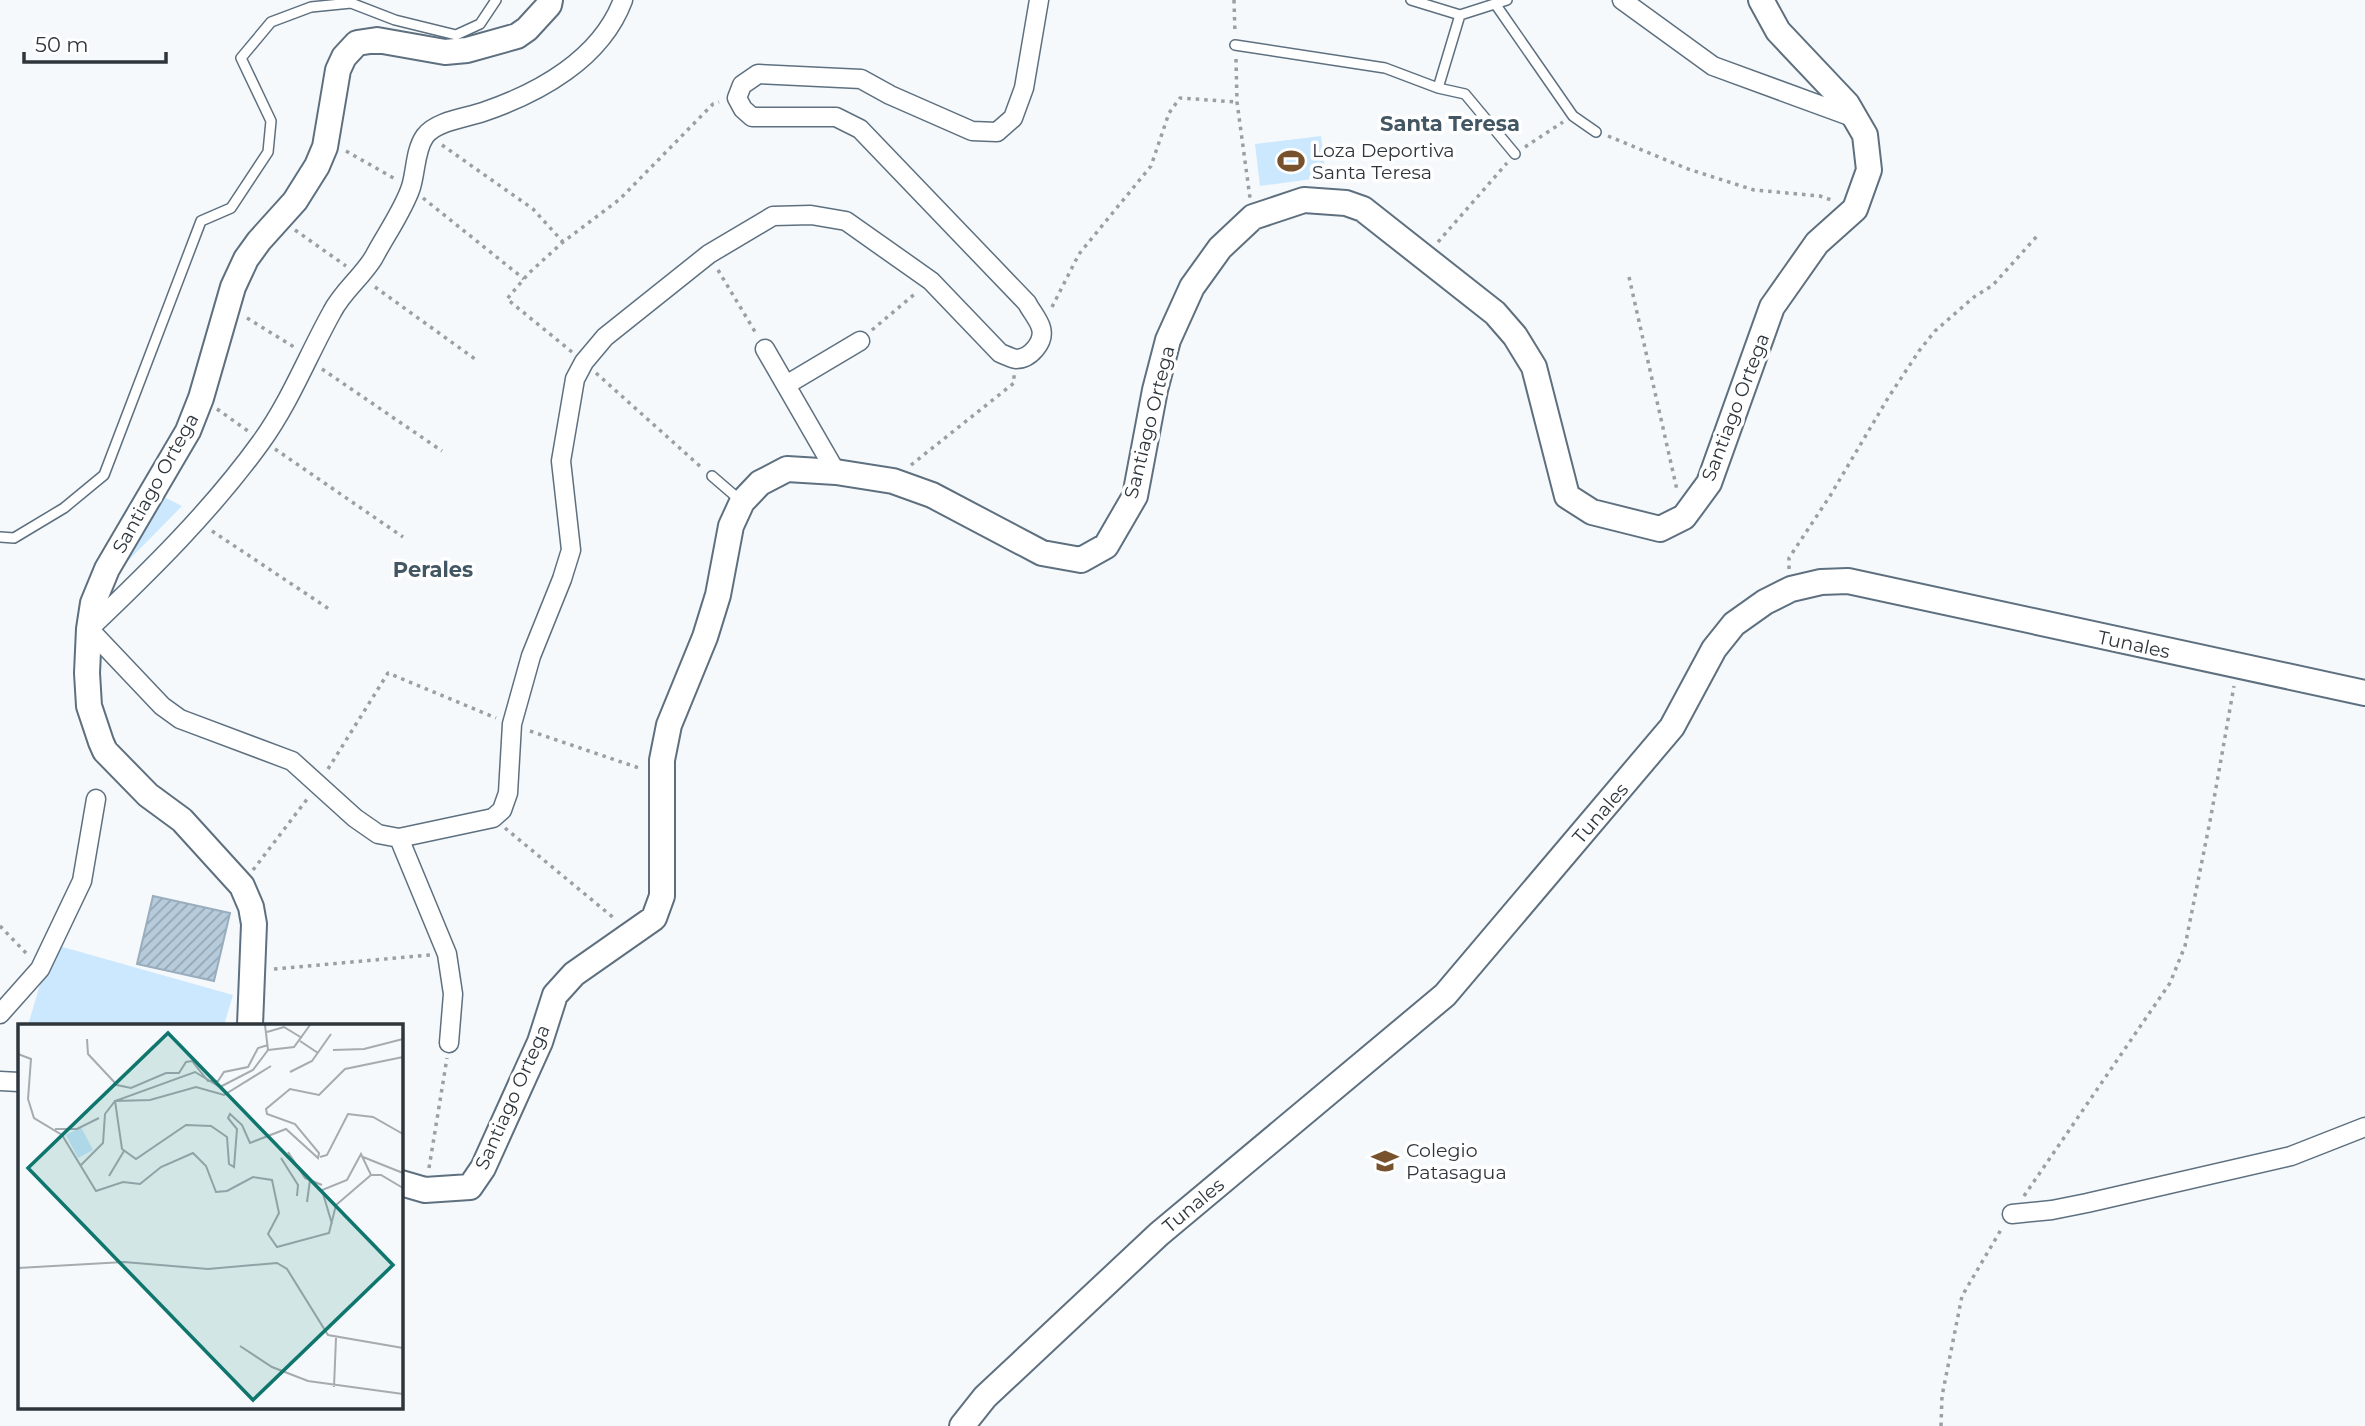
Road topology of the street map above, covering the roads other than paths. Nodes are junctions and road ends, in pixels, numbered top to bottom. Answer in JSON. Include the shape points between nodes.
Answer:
{"nodes":[{"id":1,"x":496,"y":0,"type":"edge"},
{"id":2,"x":550,"y":0,"type":"edge"},
{"id":3,"x":623,"y":0,"type":"edge"},
{"id":4,"x":1039,"y":0,"type":"edge"},
{"id":5,"x":1412,"y":0,"type":"edge"},
{"id":6,"x":1507,"y":0,"type":"edge"},
{"id":7,"x":1622,"y":0,"type":"edge"},
{"id":8,"x":1761,"y":0,"type":"edge"},
{"id":9,"x":1496,"y":5,"type":"junction"},
{"id":10,"x":1460,"y":15,"type":"junction"},
{"id":11,"x":1235,"y":45,"type":"road end"},
{"id":12,"x":1438,"y":88,"type":"junction"},
{"id":13,"x":1855,"y":118,"type":"junction"},
{"id":14,"x":1596,"y":132,"type":"road end"},
{"id":15,"x":1515,"y":154,"type":"road end"},
{"id":16,"x":860,"y":341,"type":"road end"},
{"id":17,"x":765,"y":349,"type":"road end"},
{"id":18,"x":786,"y":385,"type":"junction"},
{"id":19,"x":836,"y":471,"type":"junction"},
{"id":20,"x":712,"y":477,"type":"road end"},
{"id":21,"x":742,"y":502,"type":"junction"},
{"id":22,"x":0,"y":537,"type":"edge"},
{"id":23,"x":89,"y":629,"type":"junction"},
{"id":24,"x":2365,"y":693,"type":"edge"},
{"id":25,"x":96,"y":799,"type":"dead end"},
{"id":26,"x":399,"y":838,"type":"junction"},
{"id":27,"x":0,"y":1014,"type":"edge"},
{"id":28,"x":250,"y":1024,"type":"edge"},
{"id":29,"x":449,"y":1043,"type":"road end"},
{"id":30,"x":0,"y":1081,"type":"edge"},
{"id":31,"x":18,"y":1082,"type":"edge"},
{"id":32,"x":2365,"y":1127,"type":"edge"},
{"id":33,"x":402,"y":1183,"type":"edge"},
{"id":34,"x":2012,"y":1214,"type":"road end"},
{"id":35,"x":962,"y":1426,"type":"edge"}],
"edges":[{"from":1,"to":22,"type":"lane","via":[[481,24],[456,36],[351,3],[311,7],[271,22],[241,58],[271,121],[268,152],[231,208],[201,221],[104,475],[64,508],[14,538]]},
{"from":2,"to":23,"type":"street","name":"Santiago Ortega","via":[[517,36],[467,50],[445,52],[377,40],[357,43],[344,57],[317,166],[295,201],[246,259],[188,431],[107,569],[93,603]]},
{"from":3,"to":23,"type":"street","via":[[613,22],[567,71],[537,89],[426,134],[419,146],[411,189],[371,261],[333,309],[262,441],[196,520]]},
{"from":4,"to":26,"type":"street","via":[[1024,88],[1013,118],[997,132],[972,131],[861,79],[758,74],[742,85],[737,98],[752,117],[836,117],[860,129],[1027,303],[1041,328],[1036,347],[1026,357],[1014,359],[1000,353],[931,281],[846,221],[811,215],[773,216],[709,254],[605,337],[575,379],[561,461],[571,550],[531,656],[512,724],[508,793],[502,810],[493,818]]},
{"from":5,"to":10,"type":"lane"},
{"from":6,"to":9,"type":"lane"},
{"from":7,"to":13,"type":"street","via":[[1713,66]]},
{"from":8,"to":13,"type":"street","name":"Santiago Ortega","via":[[1778,31]]},
{"from":9,"to":10,"type":"lane"},
{"from":9,"to":14,"type":"lane","via":[[1573,116]]},
{"from":10,"to":12,"type":"lane"},
{"from":11,"to":12,"type":"lane","via":[[1385,68]]},
{"from":12,"to":15,"type":"lane","via":[[1465,94]]},
{"from":13,"to":19,"type":"street","name":"Santiago Ortega","via":[[1865,135],[1869,170],[1854,209],[1817,243],[1772,307],[1709,483],[1684,517],[1660,528],[1592,513],[1567,496],[1534,366],[1495,313],[1363,209],[1304,200],[1253,217],[1220,248],[1192,287],[1168,340],[1154,390],[1135,496],[1106,546],[1080,559],[1042,554],[932,495],[893,481]]},
{"from":16,"to":18,"type":"street"},
{"from":17,"to":18,"type":"street"},
{"from":18,"to":19,"type":"street"},
{"from":19,"to":21,"type":"street","name":"Santiago Ortega","via":[[788,469],[760,483]]},
{"from":20,"to":21,"type":"lane"},
{"from":21,"to":33,"type":"street","name":"Santiago Ortega","via":[[731,526],[705,637],[670,725],[662,760],[663,896],[654,918],[575,975],[555,995],[540,1042],[470,1187],[425,1190]]},
{"from":23,"to":26,"type":"street","via":[[180,719],[292,761],[355,818],[378,834]]},
{"from":23,"to":28,"type":"street","name":"Santiago Ortega","via":[[89,706],[106,751],[148,796],[182,820],[242,886],[251,908]]},
{"from":24,"to":35,"type":"street","name":"Tunales","via":[[1848,581],[1791,589],[1765,602],[1734,624],[1714,649],[1672,727],[1445,995],[1159,1234],[985,1397]]},
{"from":25,"to":27,"type":"street","via":[[82,881],[40,969]]},
{"from":26,"to":29,"type":"street","via":[[447,954],[453,994]]},
{"from":30,"to":31,"type":"street"},
{"from":32,"to":34,"type":"street","via":[[2291,1156],[2076,1205]]}]}
